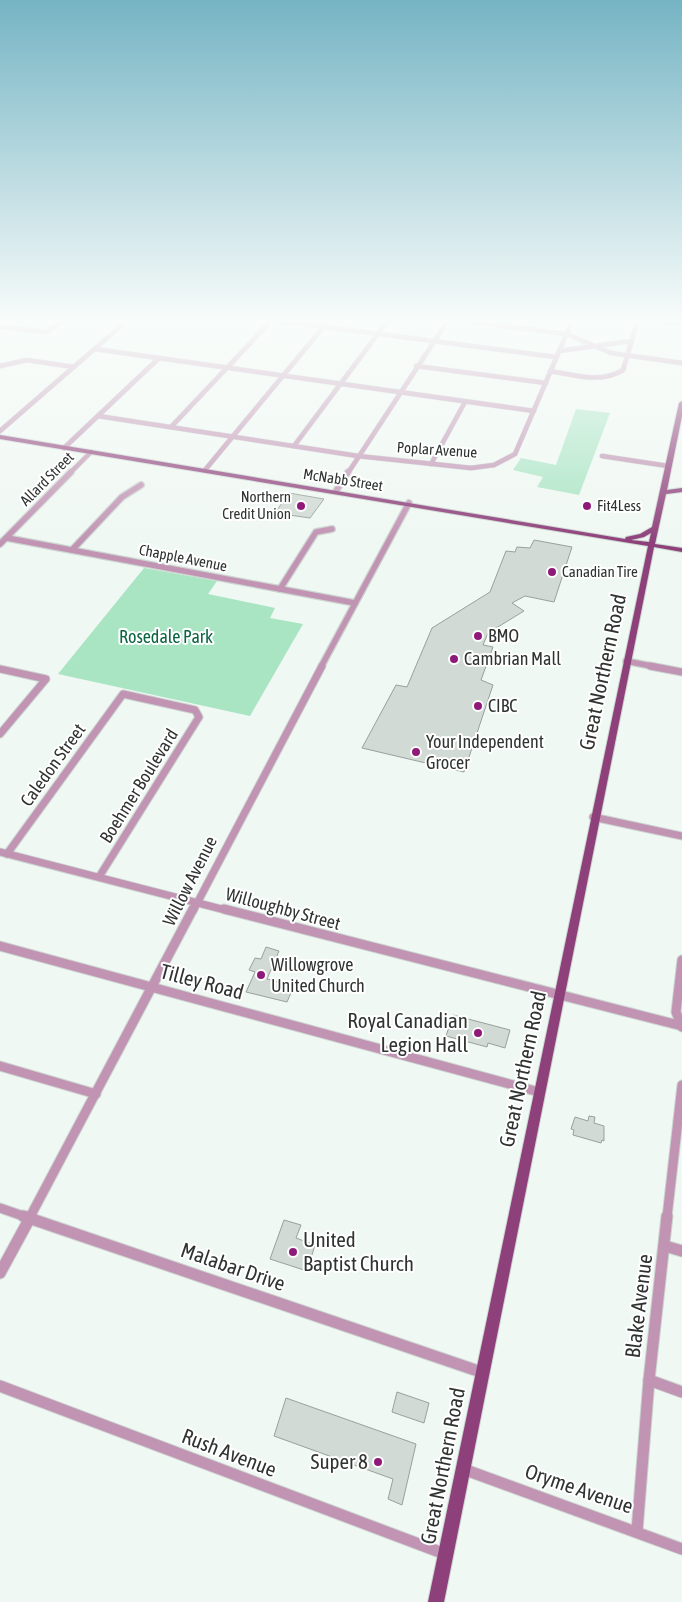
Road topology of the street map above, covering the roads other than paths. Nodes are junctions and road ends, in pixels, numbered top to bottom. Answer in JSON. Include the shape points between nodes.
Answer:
{"nodes":[{"id":1,"x":43,"y":394,"type":"edge"},
{"id":2,"x":121,"y":394,"type":"edge"},
{"id":3,"x":202,"y":394,"type":"edge"},
{"id":4,"x":267,"y":394,"type":"edge"},
{"id":5,"x":333,"y":394,"type":"edge"},
{"id":6,"x":398,"y":394,"type":"edge"},
{"id":7,"x":411,"y":394,"type":"edge"},
{"id":8,"x":541,"y":394,"type":"edge"},
{"id":9,"x":465,"y":402,"type":"junction"},
{"id":10,"x":682,"y":403,"type":"edge"},
{"id":11,"x":534,"y":411,"type":"junction"},
{"id":12,"x":98,"y":416,"type":"junction"},
{"id":13,"x":172,"y":427,"type":"junction"},
{"id":14,"x":0,"y":431,"type":"edge"},
{"id":15,"x":0,"y":437,"type":"edge"},
{"id":16,"x":230,"y":437,"type":"junction"},
{"id":17,"x":294,"y":446,"type":"junction"},
{"id":18,"x":64,"y":448,"type":"junction"},
{"id":19,"x":92,"y":452,"type":"junction"},
{"id":20,"x":358,"y":456,"type":"junction"},
{"id":21,"x":602,"y":456,"type":"dead end"},
{"id":22,"x":431,"y":464,"type":"junction"},
{"id":23,"x":668,"y":466,"type":"junction"},
{"id":24,"x":205,"y":470,"type":"junction"},
{"id":25,"x":141,"y":485,"type":"dead end"},
{"id":26,"x":682,"y":490,"type":"edge"},
{"id":27,"x":336,"y":491,"type":"junction"},
{"id":28,"x":662,"y":492,"type":"junction"},
{"id":29,"x":409,"y":503,"type":"junction"},
{"id":30,"x":653,"y":529,"type":"junction"},
{"id":31,"x":332,"y":530,"type":"dead end"},
{"id":32,"x":6,"y":538,"type":"junction"},
{"id":33,"x":619,"y":539,"type":"junction"},
{"id":34,"x":0,"y":544,"type":"edge"},
{"id":35,"x":651,"y":545,"type":"junction"},
{"id":36,"x":72,"y":550,"type":"junction"},
{"id":37,"x":682,"y":550,"type":"edge"},
{"id":38,"x":280,"y":589,"type":"junction"},
{"id":39,"x":355,"y":603,"type":"junction"},
{"id":40,"x":626,"y":661,"type":"junction"},
{"id":41,"x":0,"y":669,"type":"edge"},
{"id":42,"x":682,"y":672,"type":"edge"},
{"id":43,"x":123,"y":694,"type":"joint"},
{"id":44,"x":0,"y":734,"type":"edge"},
{"id":45,"x":593,"y":817,"type":"junction"},
{"id":46,"x":682,"y":836,"type":"edge"},
{"id":47,"x":4,"y":853,"type":"edge"},
{"id":48,"x":99,"y":878,"type":"junction"},
{"id":49,"x":197,"y":902,"type":"junction"},
{"id":50,"x":0,"y":946,"type":"edge"},
{"id":51,"x":682,"y":960,"type":"edge"},
{"id":52,"x":154,"y":987,"type":"junction"},
{"id":53,"x":559,"y":996,"type":"junction"},
{"id":54,"x":682,"y":1027,"type":"edge"},
{"id":55,"x":0,"y":1066,"type":"edge"},
{"id":56,"x":682,"y":1085,"type":"edge"},
{"id":57,"x":539,"y":1092,"type":"junction"},
{"id":58,"x":96,"y":1094,"type":"junction"},
{"id":59,"x":680,"y":1129,"type":"edge"},
{"id":60,"x":0,"y":1208,"type":"edge"},
{"id":61,"x":30,"y":1218,"type":"junction"},
{"id":62,"x":665,"y":1246,"type":"junction"},
{"id":63,"x":682,"y":1251,"type":"edge"},
{"id":64,"x":0,"y":1273,"type":"edge"},
{"id":65,"x":481,"y":1372,"type":"junction"},
{"id":66,"x":649,"y":1380,"type":"junction"},
{"id":67,"x":0,"y":1386,"type":"edge"},
{"id":68,"x":682,"y":1392,"type":"edge"},
{"id":69,"x":462,"y":1469,"type":"junction"},
{"id":70,"x":637,"y":1531,"type":"junction"},
{"id":71,"x":682,"y":1549,"type":"edge"},
{"id":72,"x":446,"y":1554,"type":"junction"},
{"id":73,"x":436,"y":1602,"type":"edge"}],
"edges":[{"from":1,"to":14,"type":"street"},
{"from":2,"to":12,"type":"street"},
{"from":3,"to":13,"type":"street"},
{"from":4,"to":16,"type":"street"},
{"from":5,"to":17,"type":"street"},
{"from":6,"to":20,"type":"street"},
{"from":7,"to":9,"type":"street"},
{"from":8,"to":11,"type":"street","name":"Poplar Avenue"},
{"from":9,"to":11,"type":"street"},
{"from":9,"to":22,"type":"street"},
{"from":10,"to":23,"type":"main road"},
{"from":11,"to":22,"type":"street","name":"Poplar Avenue","via":[[515,454],[494,465],[471,468]]},
{"from":12,"to":13,"type":"street","name":"Poplar Avenue"},
{"from":12,"to":18,"type":"street"},
{"from":13,"to":16,"type":"street","name":"Poplar Avenue"},
{"from":15,"to":18,"type":"main road","name":"McNabb Street"},
{"from":16,"to":17,"type":"street","name":"Poplar Avenue"},
{"from":16,"to":24,"type":"street"},
{"from":17,"to":20,"type":"street","name":"Poplar Avenue"},
{"from":18,"to":19,"type":"main road","name":"McNabb Street"},
{"from":19,"to":24,"type":"main road","name":"McNabb Street"},
{"from":19,"to":32,"type":"street","name":"Allard Street"},
{"from":20,"to":22,"type":"street","name":"Poplar Avenue"},
{"from":20,"to":27,"type":"street"},
{"from":21,"to":23,"type":"street"},
{"from":23,"to":28,"type":"main road"},
{"from":24,"to":27,"type":"main road","name":"McNabb Street"},
{"from":25,"to":36,"type":"street","via":[[122,497]]},
{"from":26,"to":28,"type":"main road"},
{"from":27,"to":29,"type":"main road","name":"McNabb Street"},
{"from":28,"to":30,"type":"main road"},
{"from":29,"to":33,"type":"main road","name":"McNabb Street"},
{"from":29,"to":39,"type":"street","name":"Willow Avenue"},
{"from":30,"to":33,"type":"main road","via":[[642,536]]},
{"from":30,"to":35,"type":"main road"},
{"from":31,"to":38,"type":"street","via":[[316,532]]},
{"from":32,"to":34,"type":"street","name":"Allard Street"},
{"from":32,"to":36,"type":"street","name":"Chapple Avenue"},
{"from":33,"to":35,"type":"main road","name":"McNabb Street"},
{"from":35,"to":37,"type":"main road","name":"McNabb Street"},
{"from":35,"to":40,"type":"main road","name":"Great Northern Road"},
{"from":36,"to":38,"type":"street","name":"Chapple Avenue"},
{"from":38,"to":39,"type":"street","name":"Chapple Avenue"},
{"from":39,"to":49,"type":"street","name":"Willow Avenue"},
{"from":40,"to":42,"type":"street"},
{"from":40,"to":45,"type":"main road","name":"Great Northern Road"},
{"from":41,"to":44,"type":"street","via":[[46,679]]},
{"from":43,"to":47,"type":"street","name":"Caledon Street"},
{"from":43,"to":48,"type":"street","name":"Boehmer Boulevard","via":[[195,710],[199,717]]},
{"from":45,"to":46,"type":"street"},
{"from":45,"to":53,"type":"main road","name":"Great Northern Road"},
{"from":47,"to":48,"type":"street","name":"Willoughby Street"},
{"from":48,"to":49,"type":"street","name":"Willoughby Street"},
{"from":49,"to":52,"type":"street","name":"Willow Avenue"},
{"from":49,"to":53,"type":"street","name":"Willoughby Street"},
{"from":50,"to":52,"type":"street","name":"Tilley Road"},
{"from":51,"to":54,"type":"street","via":[[676,1012]]},
{"from":52,"to":57,"type":"street","name":"Tilley Road"},
{"from":52,"to":58,"type":"street","name":"Willow Avenue"},
{"from":53,"to":54,"type":"street","name":"Willoughby Street"},
{"from":53,"to":57,"type":"main road","name":"Great Northern Road"},
{"from":55,"to":58,"type":"street"},
{"from":56,"to":59,"type":"street","name":"Blake Avenue"},
{"from":57,"to":65,"type":"main road","name":"Great Northern Road"},
{"from":58,"to":61,"type":"street","name":"Willow Avenue"},
{"from":59,"to":62,"type":"street","name":"Blake Avenue"},
{"from":60,"to":61,"type":"street","name":"Malabar Drive"},
{"from":61,"to":64,"type":"street","name":"Willow Avenue"},
{"from":61,"to":65,"type":"street","name":"Malabar Drive"},
{"from":62,"to":63,"type":"street"},
{"from":62,"to":66,"type":"street","name":"Blake Avenue"},
{"from":65,"to":69,"type":"main road","name":"Great Northern Road"},
{"from":66,"to":68,"type":"street"},
{"from":66,"to":70,"type":"street","name":"Blake Avenue"},
{"from":67,"to":72,"type":"street","name":"Rush Avenue"},
{"from":69,"to":70,"type":"street","name":"Oryme Avenue"},
{"from":69,"to":72,"type":"main road","name":"Great Northern Road"},
{"from":70,"to":71,"type":"street","name":"Oryme Avenue"},
{"from":72,"to":73,"type":"main road","name":"Great Northern Road"}]}
